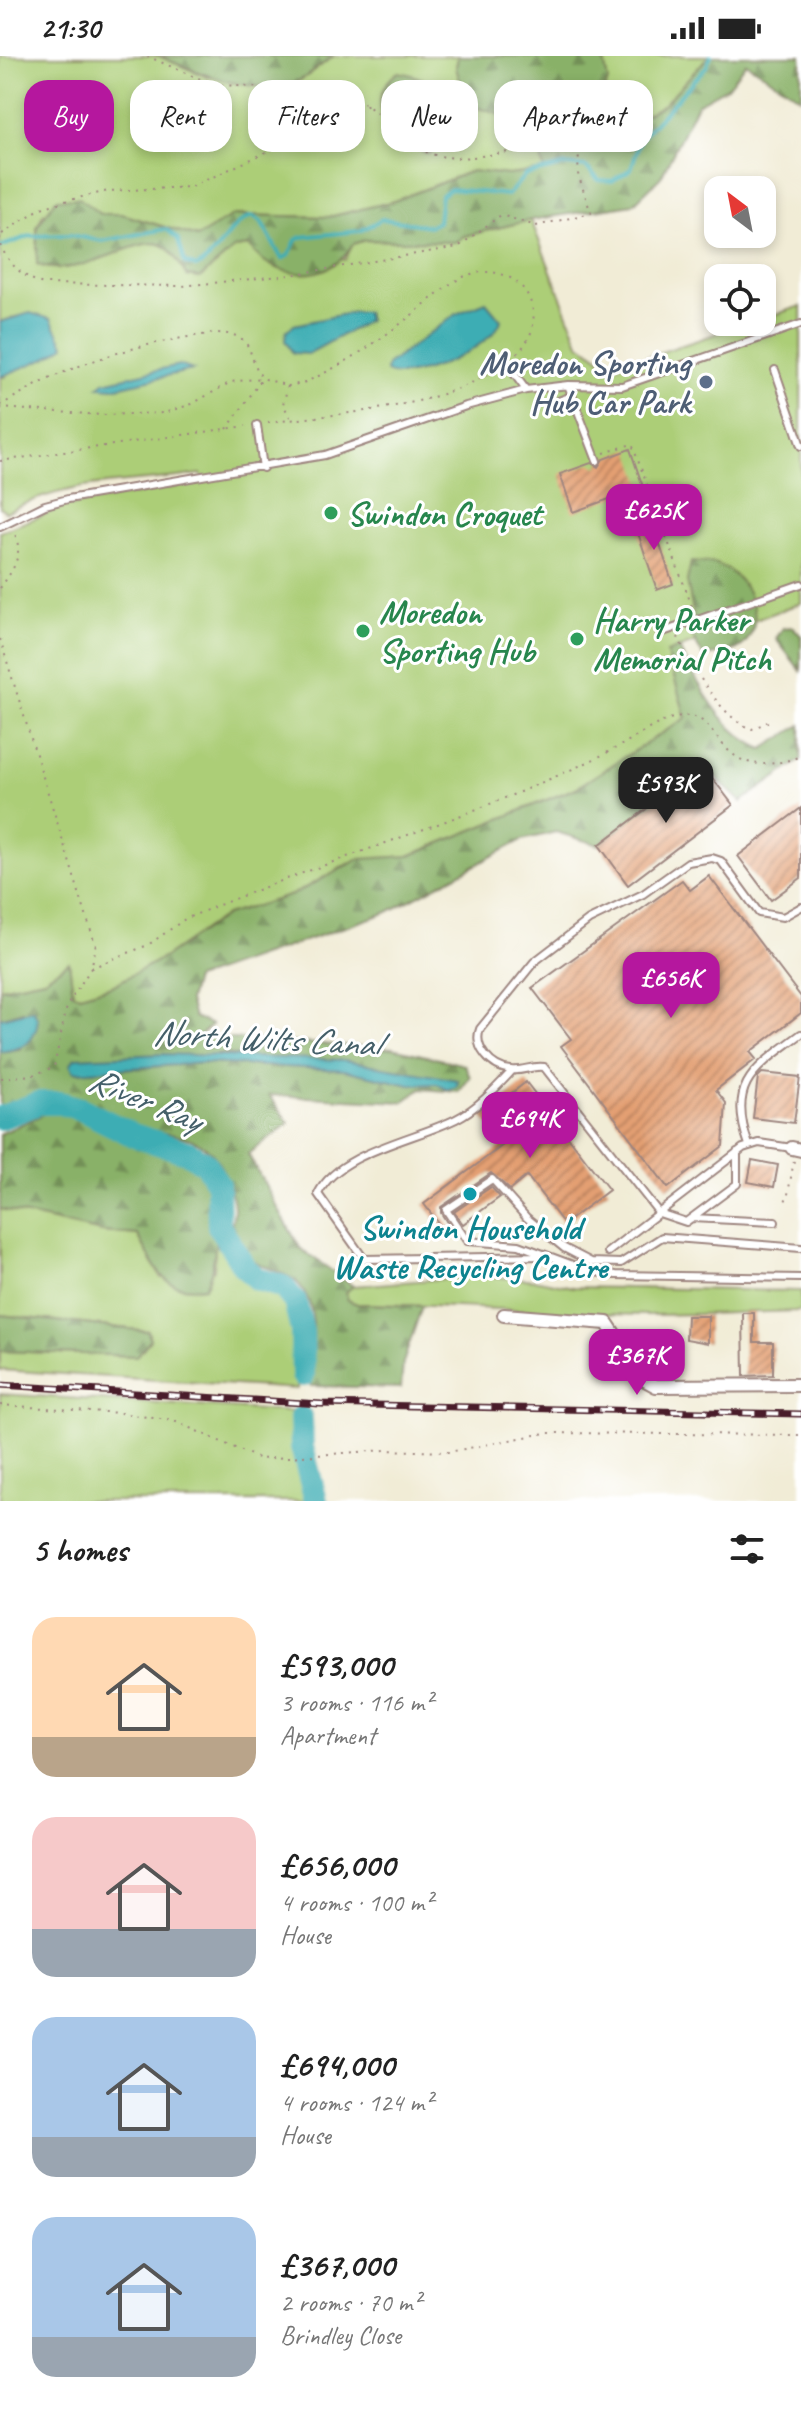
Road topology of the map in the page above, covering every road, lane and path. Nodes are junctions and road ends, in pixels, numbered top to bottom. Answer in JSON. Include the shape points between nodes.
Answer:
{"nodes":[{"id":1,"x":147,"y":56,"type":"edge"},
{"id":2,"x":370,"y":104,"type":"junction"},
{"id":3,"x":0,"y":229,"type":"edge"},
{"id":4,"x":1,"y":235,"type":"edge"},
{"id":5,"x":0,"y":244,"type":"edge"},
{"id":6,"x":801,"y":324,"type":"edge"},
{"id":7,"x":507,"y":364,"type":"junction"},
{"id":8,"x":775,"y":370,"type":"dead end"},
{"id":9,"x":262,"y":378,"type":"junction"},
{"id":10,"x":568,"y":385,"type":"junction"},
{"id":11,"x":288,"y":386,"type":"junction"},
{"id":12,"x":526,"y":390,"type":"junction"},
{"id":13,"x":572,"y":396,"type":"junction"},
{"id":14,"x":553,"y":403,"type":"dead end"},
{"id":15,"x":0,"y":407,"type":"edge"},
{"id":16,"x":292,"y":420,"type":"junction"},
{"id":17,"x":257,"y":425,"type":"junction"},
{"id":18,"x":227,"y":429,"type":"junction"},
{"id":19,"x":801,"y":446,"type":"edge"},
{"id":20,"x":596,"y":459,"type":"joint"},
{"id":21,"x":0,"y":461,"type":"edge"},
{"id":22,"x":263,"y":468,"type":"junction"},
{"id":23,"x":699,"y":491,"type":"dead end"},
{"id":24,"x":657,"y":510,"type":"junction"},
{"id":25,"x":9,"y":522,"type":"junction"},
{"id":26,"x":0,"y":527,"type":"edge"},
{"id":27,"x":801,"y":584,"type":"edge"},
{"id":28,"x":0,"y":588,"type":"edge"},
{"id":29,"x":697,"y":621,"type":"junction"},
{"id":30,"x":675,"y":628,"type":"junction"},
{"id":31,"x":660,"y":633,"type":"dead end"},
{"id":32,"x":0,"y":639,"type":"edge"},
{"id":33,"x":772,"y":720,"type":"dead end"},
{"id":34,"x":801,"y":756,"type":"edge"},
{"id":35,"x":801,"y":907,"type":"edge"},
{"id":36,"x":91,"y":968,"type":"junction"},
{"id":37,"x":801,"y":1034,"type":"edge"},
{"id":38,"x":512,"y":1071,"type":"junction"},
{"id":39,"x":0,"y":1078,"type":"edge"},
{"id":40,"x":749,"y":1145,"type":"junction"},
{"id":41,"x":737,"y":1152,"type":"junction"},
{"id":42,"x":796,"y":1153,"type":"edge"},
{"id":43,"x":785,"y":1199,"type":"dead end"},
{"id":44,"x":659,"y":1213,"type":"junction"},
{"id":45,"x":692,"y":1218,"type":"junction"},
{"id":46,"x":775,"y":1222,"type":"dead end"},
{"id":47,"x":801,"y":1248,"type":"edge"},
{"id":48,"x":608,"y":1252,"type":"dead end"},
{"id":49,"x":548,"y":1255,"type":"junction"},
{"id":50,"x":801,"y":1278,"type":"edge"},
{"id":51,"x":504,"y":1315,"type":"dead end"},
{"id":52,"x":801,"y":1385,"type":"edge"},
{"id":53,"x":0,"y":1405,"type":"edge"},
{"id":54,"x":801,"y":1435,"type":"edge"}],
"edges":[{"from":1,"to":2,"type":"path","via":[[224,85],[348,95]]},
{"from":2,"to":4,"type":"path","via":[[328,129],[191,187],[108,191],[65,201],[41,208]]},
{"from":2,"to":5,"type":"path","via":[[408,144],[434,155],[479,157],[527,149],[579,152],[578,174],[591,213],[536,226],[501,215],[458,247],[290,275],[182,286],[43,284],[10,264]]},
{"from":3,"to":4,"type":"path"},
{"from":4,"to":5,"type":"path"},
{"from":6,"to":10,"type":"lane","via":[[622,386]]},
{"from":7,"to":11,"type":"path","via":[[531,333],[533,311],[522,286],[485,272],[458,281],[333,368]]},
{"from":7,"to":12,"type":"lane"},
{"from":7,"to":16,"type":"path","via":[[475,381],[412,401]]},
{"from":8,"to":19,"type":"lane"},
{"from":9,"to":11,"type":"path"},
{"from":9,"to":15,"type":"path","via":[[231,382],[164,413],[102,415]]},
{"from":9,"to":15,"type":"path","via":[[247,342],[217,333],[108,355],[46,379]]},
{"from":9,"to":18,"type":"path"},
{"from":10,"to":12,"type":"lane"},
{"from":10,"to":13,"type":"lane"},
{"from":11,"to":16,"type":"path","via":[[283,404]]},
{"from":12,"to":22,"type":"lane","via":[[355,447]]},
{"from":13,"to":14,"type":"lane"},
{"from":13,"to":20,"type":"lane"},
{"from":16,"to":17,"type":"path"},
{"from":17,"to":18,"type":"path"},
{"from":17,"to":22,"type":"lane"},
{"from":18,"to":21,"type":"path"},
{"from":20,"to":24,"type":"path","via":[[632,444]]},
{"from":22,"to":25,"type":"lane","via":[[68,499]]},
{"from":23,"to":24,"type":"path"},
{"from":24,"to":29,"type":"path"},
{"from":25,"to":26,"type":"lane"},
{"from":25,"to":28,"type":"path","via":[[18,555]]},
{"from":27,"to":29,"type":"lane"},
{"from":29,"to":30,"type":"lane"},
{"from":30,"to":31,"type":"lane"},
{"from":30,"to":33,"type":"path","via":[[697,674],[740,722],[752,729]]},
{"from":32,"to":36,"type":"path","via":[[93,933]]},
{"from":34,"to":36,"type":"path","via":[[762,766],[747,764],[732,756],[705,722],[679,716],[478,809],[185,919],[148,945]]},
{"from":35,"to":38,"type":"lane","via":[[783,917],[759,913],[721,861],[688,862],[643,894],[589,920],[534,962],[514,985],[476,1040],[479,1049]]},
{"from":36,"to":39,"type":"path","via":[[67,1006],[54,1067]]},
{"from":37,"to":40,"type":"lane","via":[[752,1071],[742,1119]]},
{"from":38,"to":44,"type":"lane","via":[[544,1067]]},
{"from":38,"to":49,"type":"lane","via":[[460,1117],[347,1166],[325,1180],[318,1194],[364,1259]]},
{"from":40,"to":41,"type":"lane"},
{"from":40,"to":42,"type":"lane"},
{"from":41,"to":44,"type":"lane"},
{"from":41,"to":45,"type":"lane","via":[[737,1184]]},
{"from":42,"to":43,"type":"path"},
{"from":44,"to":45,"type":"lane","via":[[686,1222]]},
{"from":44,"to":48,"type":"lane"},
{"from":45,"to":46,"type":"lane"},
{"from":47,"to":49,"type":"lane","via":[[662,1237],[621,1263],[602,1265],[564,1248],[517,1209],[492,1179],[446,1210],[467,1241],[519,1245]]},
{"from":49,"to":50,"type":"lane","via":[[616,1275]]},
{"from":51,"to":52,"type":"street","via":[[602,1320],[613,1328],[645,1380],[656,1386]]},
{"from":53,"to":54,"type":"path","via":[[154,1417],[187,1426],[249,1457],[293,1459],[386,1450],[449,1452],[558,1432]]}]}
